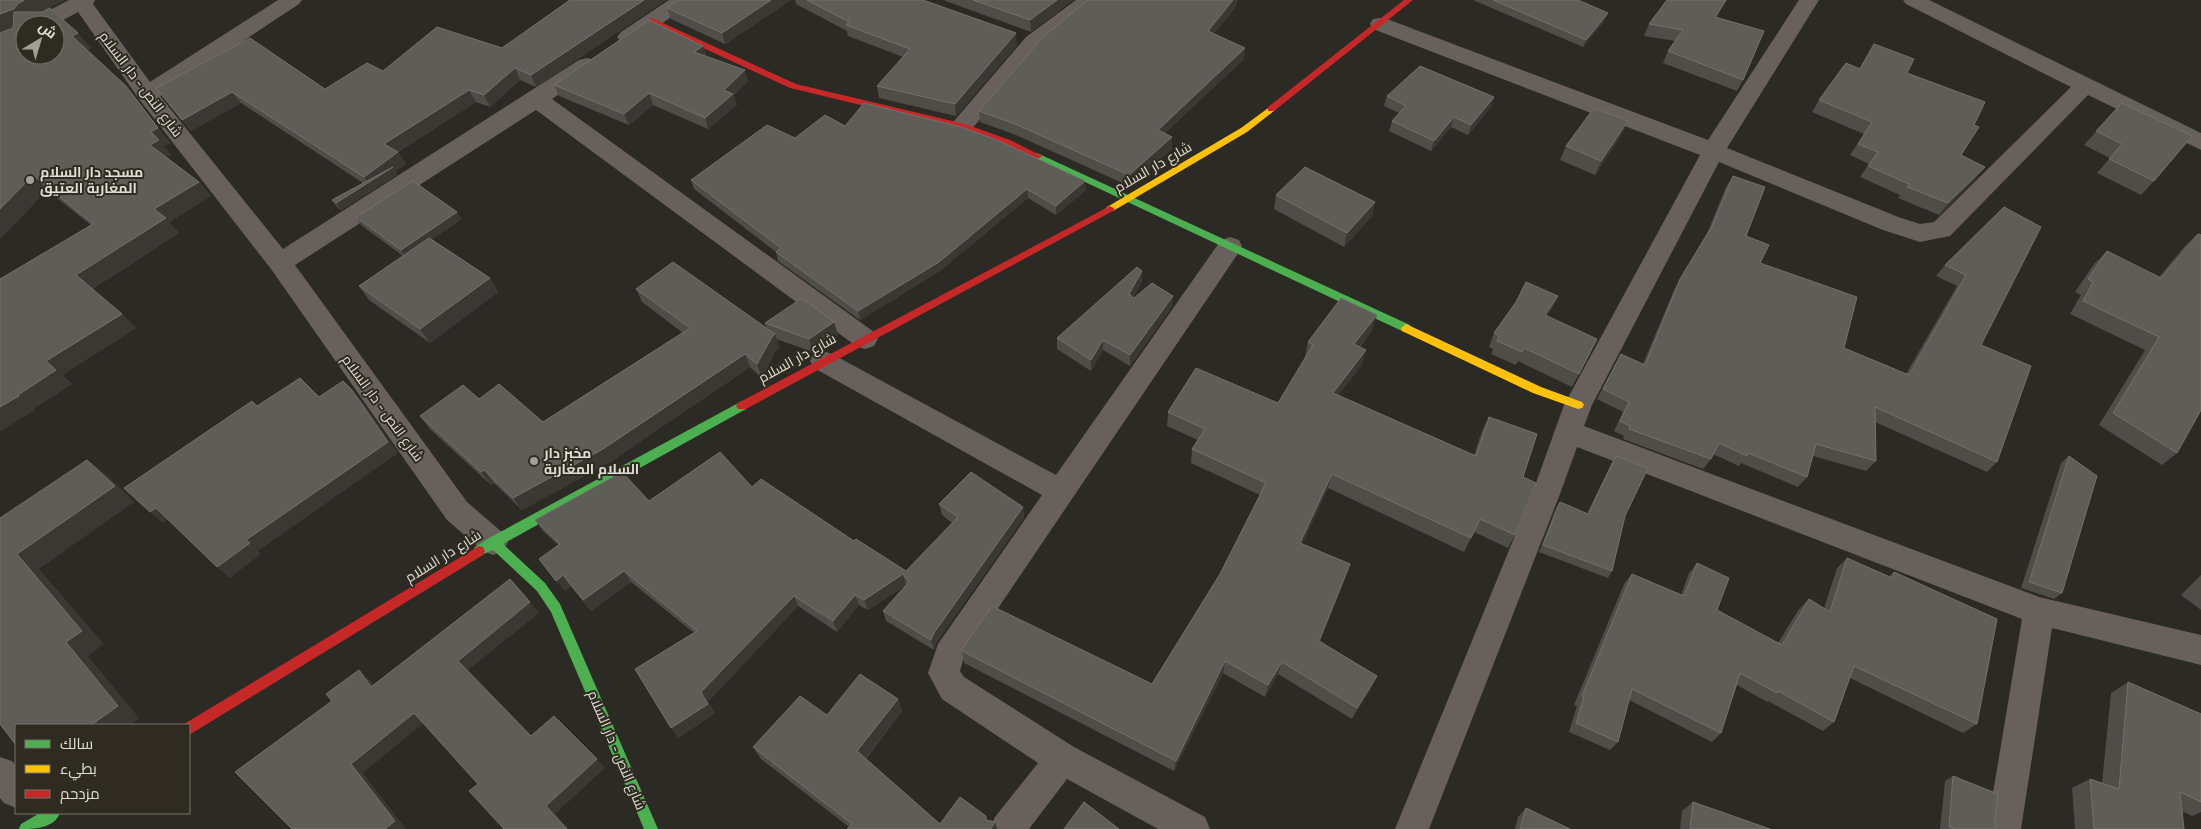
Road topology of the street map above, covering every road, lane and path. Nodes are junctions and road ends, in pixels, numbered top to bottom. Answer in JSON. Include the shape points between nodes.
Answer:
{"nodes":[{"id":1,"x":292,"y":0,"type":"edge"},
{"id":2,"x":683,"y":0,"type":"edge"},
{"id":3,"x":1088,"y":0,"type":"edge"},
{"id":4,"x":1410,"y":0,"type":"edge"},
{"id":5,"x":1809,"y":0,"type":"edge"},
{"id":6,"x":1914,"y":0,"type":"edge"},
{"id":7,"x":83,"y":1,"type":"edge"},
{"id":8,"x":57,"y":15,"type":"edge"},
{"id":9,"x":652,"y":21,"type":"junction"},
{"id":10,"x":1380,"y":24,"type":"junction"},
{"id":11,"x":2085,"y":86,"type":"junction"},
{"id":12,"x":147,"y":94,"type":"junction"},
{"id":13,"x":537,"y":99,"type":"junction"},
{"id":14,"x":962,"y":126,"type":"junction"},
{"id":15,"x":2201,"y":142,"type":"edge"},
{"id":16,"x":1713,"y":151,"type":"junction"},
{"id":17,"x":1129,"y":199,"type":"junction"},
{"id":18,"x":1230,"y":246,"type":"junction"},
{"id":19,"x":280,"y":263,"type":"junction"},
{"id":20,"x":865,"y":339,"type":"junction"},
{"id":21,"x":823,"y":361,"type":"junction"},
{"id":22,"x":1574,"y":419,"type":"junction"},
{"id":23,"x":1060,"y":491,"type":"junction"},
{"id":24,"x":493,"y":542,"type":"junction"},
{"id":25,"x":2039,"y":611,"type":"junction"},
{"id":26,"x":2201,"y":650,"type":"edge"},
{"id":27,"x":190,"y":728,"type":"edge"},
{"id":28,"x":1062,"y":759,"type":"junction"},
{"id":29,"x":0,"y":773,"type":"edge"},
{"id":30,"x":15,"y":790,"type":"edge"},
{"id":31,"x":651,"y":829,"type":"edge"},
{"id":32,"x":1007,"y":829,"type":"edge"},
{"id":33,"x":1193,"y":829,"type":"edge"},
{"id":34,"x":1412,"y":829,"type":"edge"},
{"id":35,"x":2004,"y":829,"type":"edge"}],
"edges":[{"from":1,"to":12,"type":"street"},
{"from":2,"to":9,"type":"street"},
{"from":3,"to":14,"type":"street","via":[[1025,39]]},
{"from":4,"to":10,"type":"street","name":"شارع دار السلام"},
{"from":5,"to":16,"type":"street"},
{"from":6,"to":11,"type":"street"},
{"from":7,"to":8,"type":"street"},
{"from":7,"to":12,"type":"street","name":"شارع النص - دار السلام"},
{"from":9,"to":13,"type":"street"},
{"from":9,"to":14,"type":"street","via":[[793,86]]},
{"from":10,"to":16,"type":"street"},
{"from":10,"to":17,"type":"street","name":"شارع دار السلام","via":[[1244,130]]},
{"from":11,"to":15,"type":"street"},
{"from":11,"to":16,"type":"street","via":[[1940,230],[1920,232],[1892,224]]},
{"from":12,"to":19,"type":"street","name":"شارع النص - دار السلام"},
{"from":13,"to":19,"type":"street"},
{"from":13,"to":20,"type":"street"},
{"from":14,"to":17,"type":"street","via":[[1007,142]]},
{"from":16,"to":22,"type":"street"},
{"from":17,"to":18,"type":"street"},
{"from":17,"to":20,"type":"street","name":"شارع دار السلام"},
{"from":18,"to":22,"type":"street","via":[[1537,390]]},
{"from":18,"to":23,"type":"street"},
{"from":19,"to":24,"type":"street","name":"شارع النص - دار السلام","via":[[457,511]]},
{"from":20,"to":21,"type":"street","name":"شارع دار السلام"},
{"from":21,"to":23,"type":"street"},
{"from":21,"to":24,"type":"street","name":"شارع دار السلام"},
{"from":22,"to":25,"type":"street"},
{"from":22,"to":34,"type":"street"},
{"from":23,"to":28,"type":"street","via":[[949,654],[944,672],[953,688]]},
{"from":24,"to":27,"type":"street","name":"شارع دار السلام"},
{"from":24,"to":31,"type":"street","name":"شارع النص - دار السلام","via":[[541,587],[556,608]]},
{"from":25,"to":26,"type":"street"},
{"from":25,"to":35,"type":"street"},
{"from":28,"to":32,"type":"street"},
{"from":28,"to":33,"type":"street"},
{"from":29,"to":30,"type":"street"}]}
